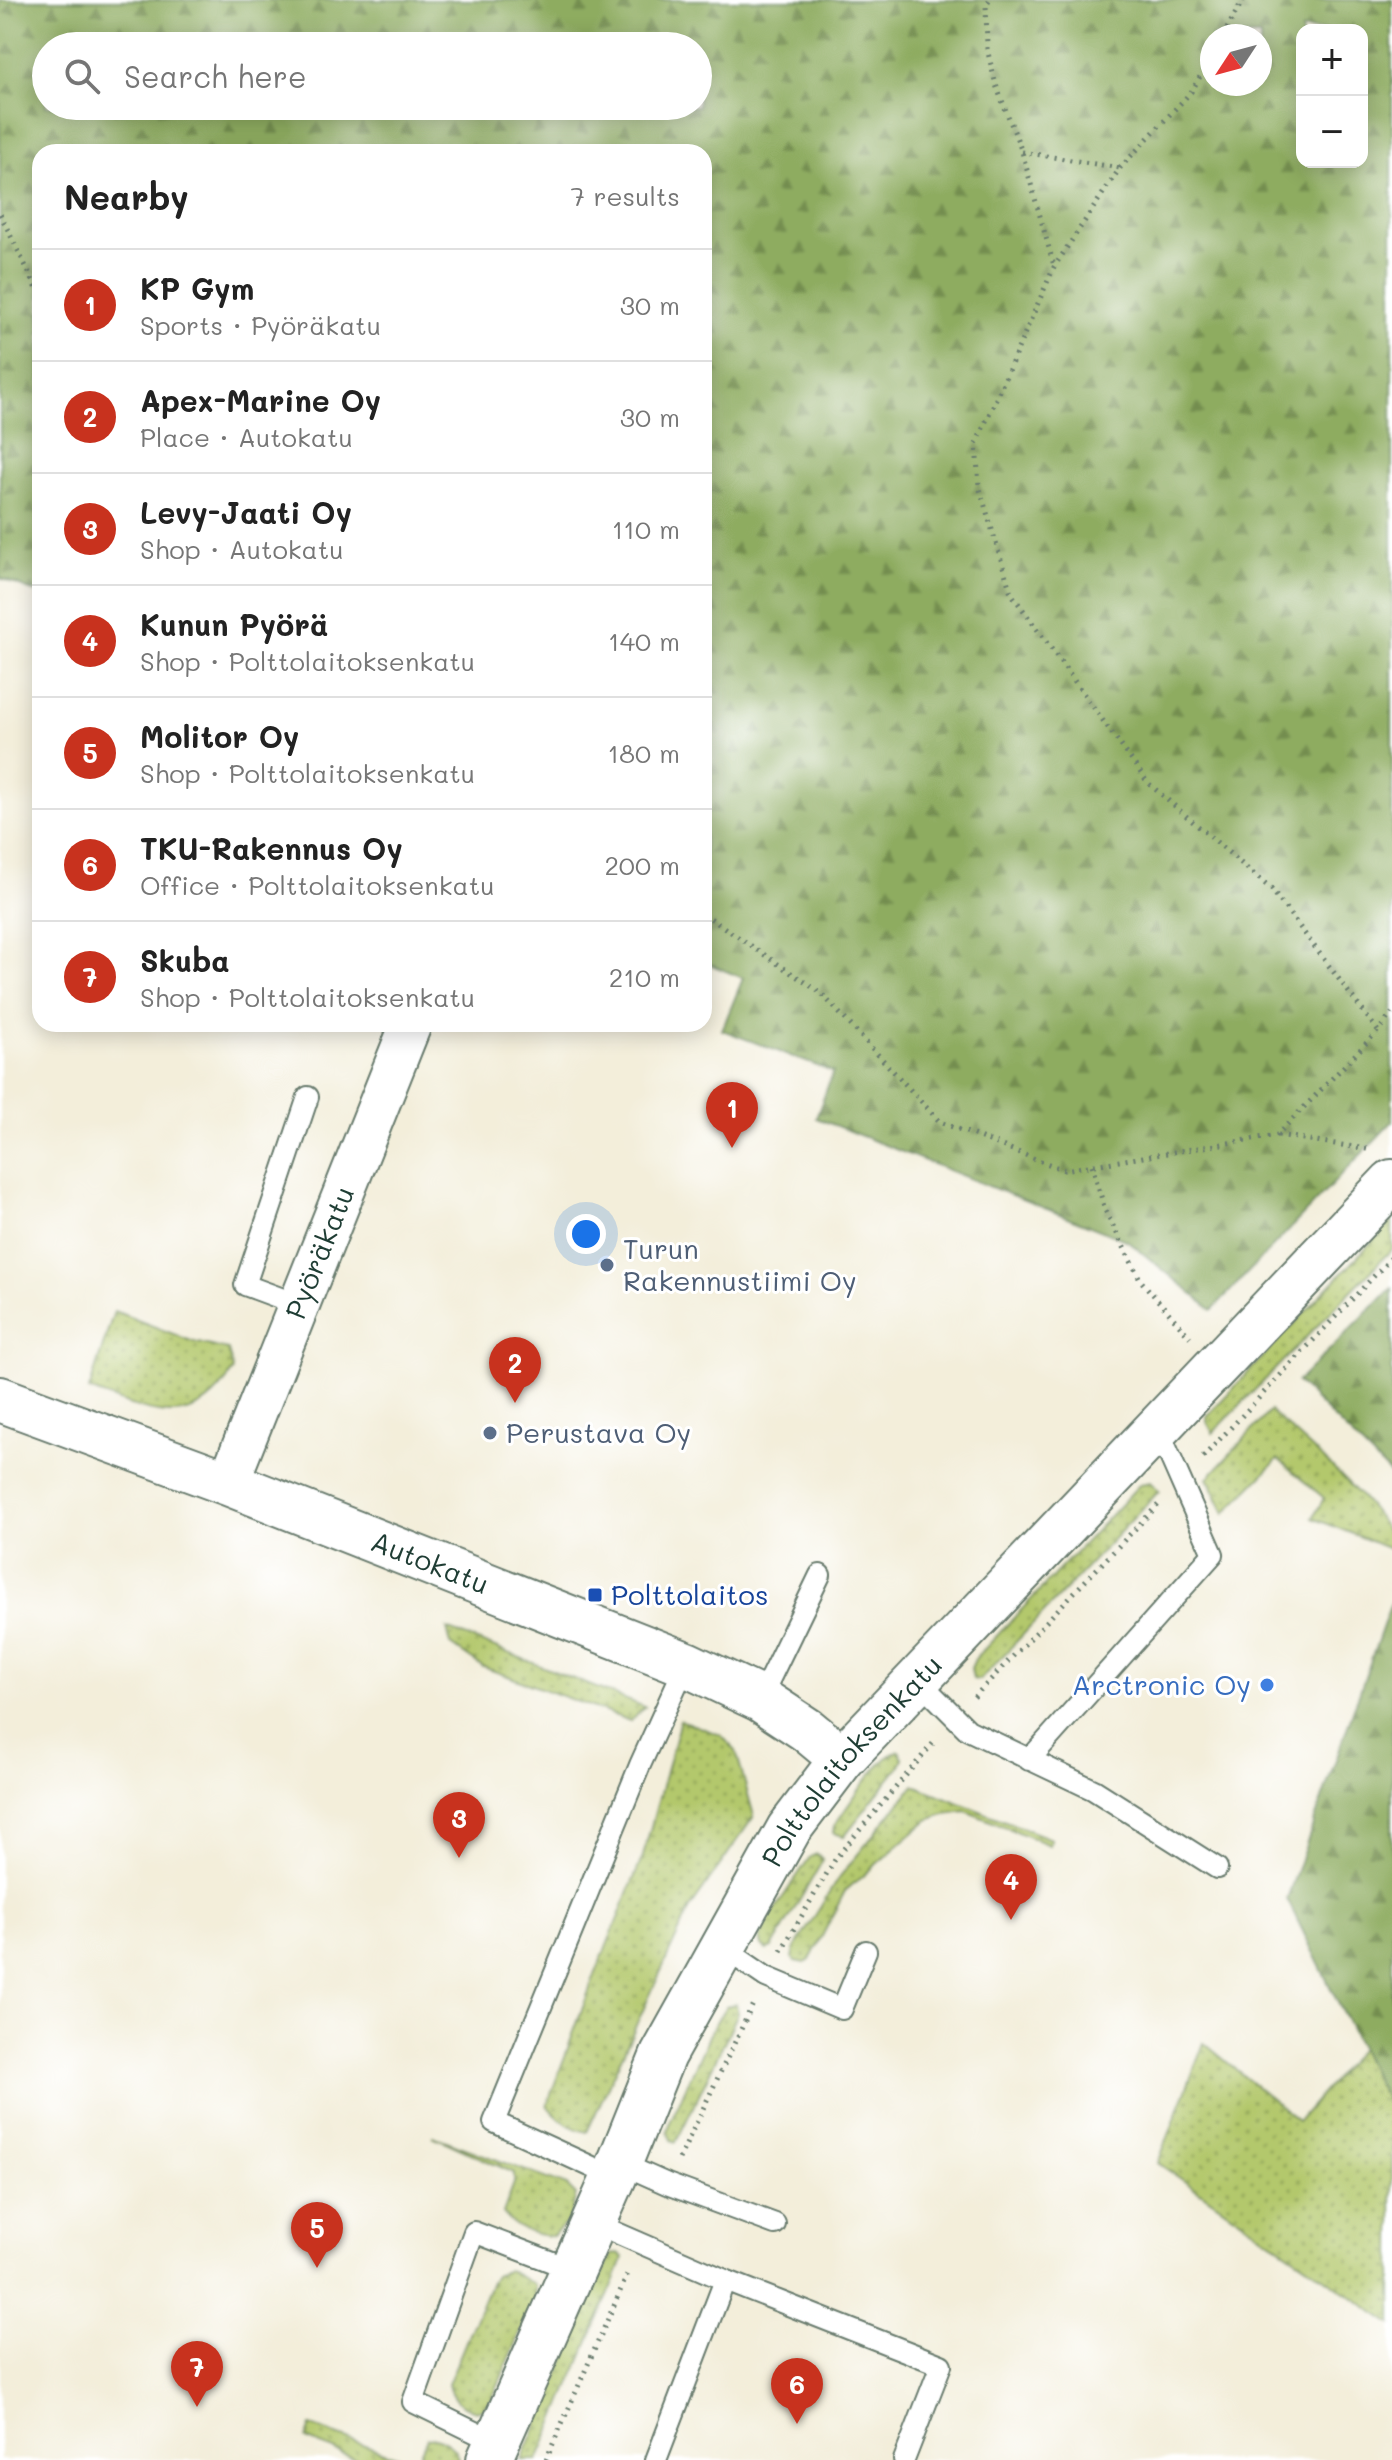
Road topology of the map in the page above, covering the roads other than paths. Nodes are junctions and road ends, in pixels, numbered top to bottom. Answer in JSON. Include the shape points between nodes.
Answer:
{"nodes":[{"id":1,"x":408,"y":1032,"type":"edge"},
{"id":2,"x":308,"y":1097,"type":"dead end"},
{"id":3,"x":1381,"y":1166,"type":"edge"},
{"id":4,"x":299,"y":1305,"type":"junction"},
{"id":5,"x":0,"y":1399,"type":"edge"},
{"id":6,"x":1158,"y":1429,"type":"junction"},
{"id":7,"x":228,"y":1483,"type":"junction"},
{"id":8,"x":820,"y":1575,"type":"dead end"},
{"id":9,"x":686,"y":1664,"type":"junction"},
{"id":10,"x":918,"y":1680,"type":"junction"},
{"id":11,"x":760,"y":1699,"type":"junction"},
{"id":12,"x":842,"y":1759,"type":"junction"},
{"id":13,"x":1029,"y":1760,"type":"junction"},
{"id":14,"x":1217,"y":1868,"type":"dead end"},
{"id":15,"x":722,"y":1947,"type":"junction"},
{"id":16,"x":866,"y":1951,"type":"dead end"},
{"id":17,"x":617,"y":2170,"type":"junction"},
{"id":18,"x":594,"y":2223,"type":"junction"},
{"id":19,"x":775,"y":2224,"type":"dead end"},
{"id":20,"x":573,"y":2270,"type":"junction"},
{"id":21,"x":725,"y":2280,"type":"junction"},
{"id":22,"x":493,"y":2452,"type":"edge"},
{"id":23,"x":656,"y":2460,"type":"edge"},
{"id":24,"x":904,"y":2460,"type":"edge"}],
"edges":[{"from":1,"to":4,"type":"street","name":"Pyöräkatu"},
{"from":2,"to":4,"type":"lane","via":[[245,1285]]},
{"from":3,"to":6,"type":"street","name":"Polttolaitoksenkatu","via":[[1216,1369]]},
{"from":4,"to":7,"type":"street","name":"Pyöräkatu"},
{"from":5,"to":7,"type":"street","name":"Autokatu"},
{"from":6,"to":10,"type":"street","name":"Polttolaitoksenkatu"},
{"from":6,"to":13,"type":"lane","via":[[1213,1554]]},
{"from":7,"to":9,"type":"street","name":"Autokatu"},
{"from":8,"to":11,"type":"lane"},
{"from":9,"to":11,"type":"street","name":"Autokatu"},
{"from":9,"to":17,"type":"lane","via":[[494,2122]]},
{"from":10,"to":12,"type":"street","name":"Polttolaitoksenkatu"},
{"from":10,"to":13,"type":"lane","via":[[968,1730]]},
{"from":11,"to":12,"type":"street","name":"Autokatu"},
{"from":12,"to":15,"type":"street","name":"Polttolaitoksenkatu","via":[[789,1829]]},
{"from":13,"to":14,"type":"lane","via":[[1094,1790]]},
{"from":15,"to":16,"type":"lane","via":[[766,1977],[842,2009]]},
{"from":15,"to":17,"type":"street","name":"Polttolaitoksenkatu","via":[[663,2055]]},
{"from":17,"to":18,"type":"street","name":"Polttolaitoksenkatu"},
{"from":17,"to":19,"type":"lane"},
{"from":18,"to":20,"type":"street","name":"Polttolaitoksenkatu"},
{"from":18,"to":21,"type":"lane"},
{"from":20,"to":22,"type":"street","name":"Polttolaitoksenkatu"},
{"from":20,"to":22,"type":"lane","via":[[474,2232],[413,2402]]},
{"from":21,"to":23,"type":"lane"},
{"from":21,"to":24,"type":"lane","via":[[941,2365]]}]}
